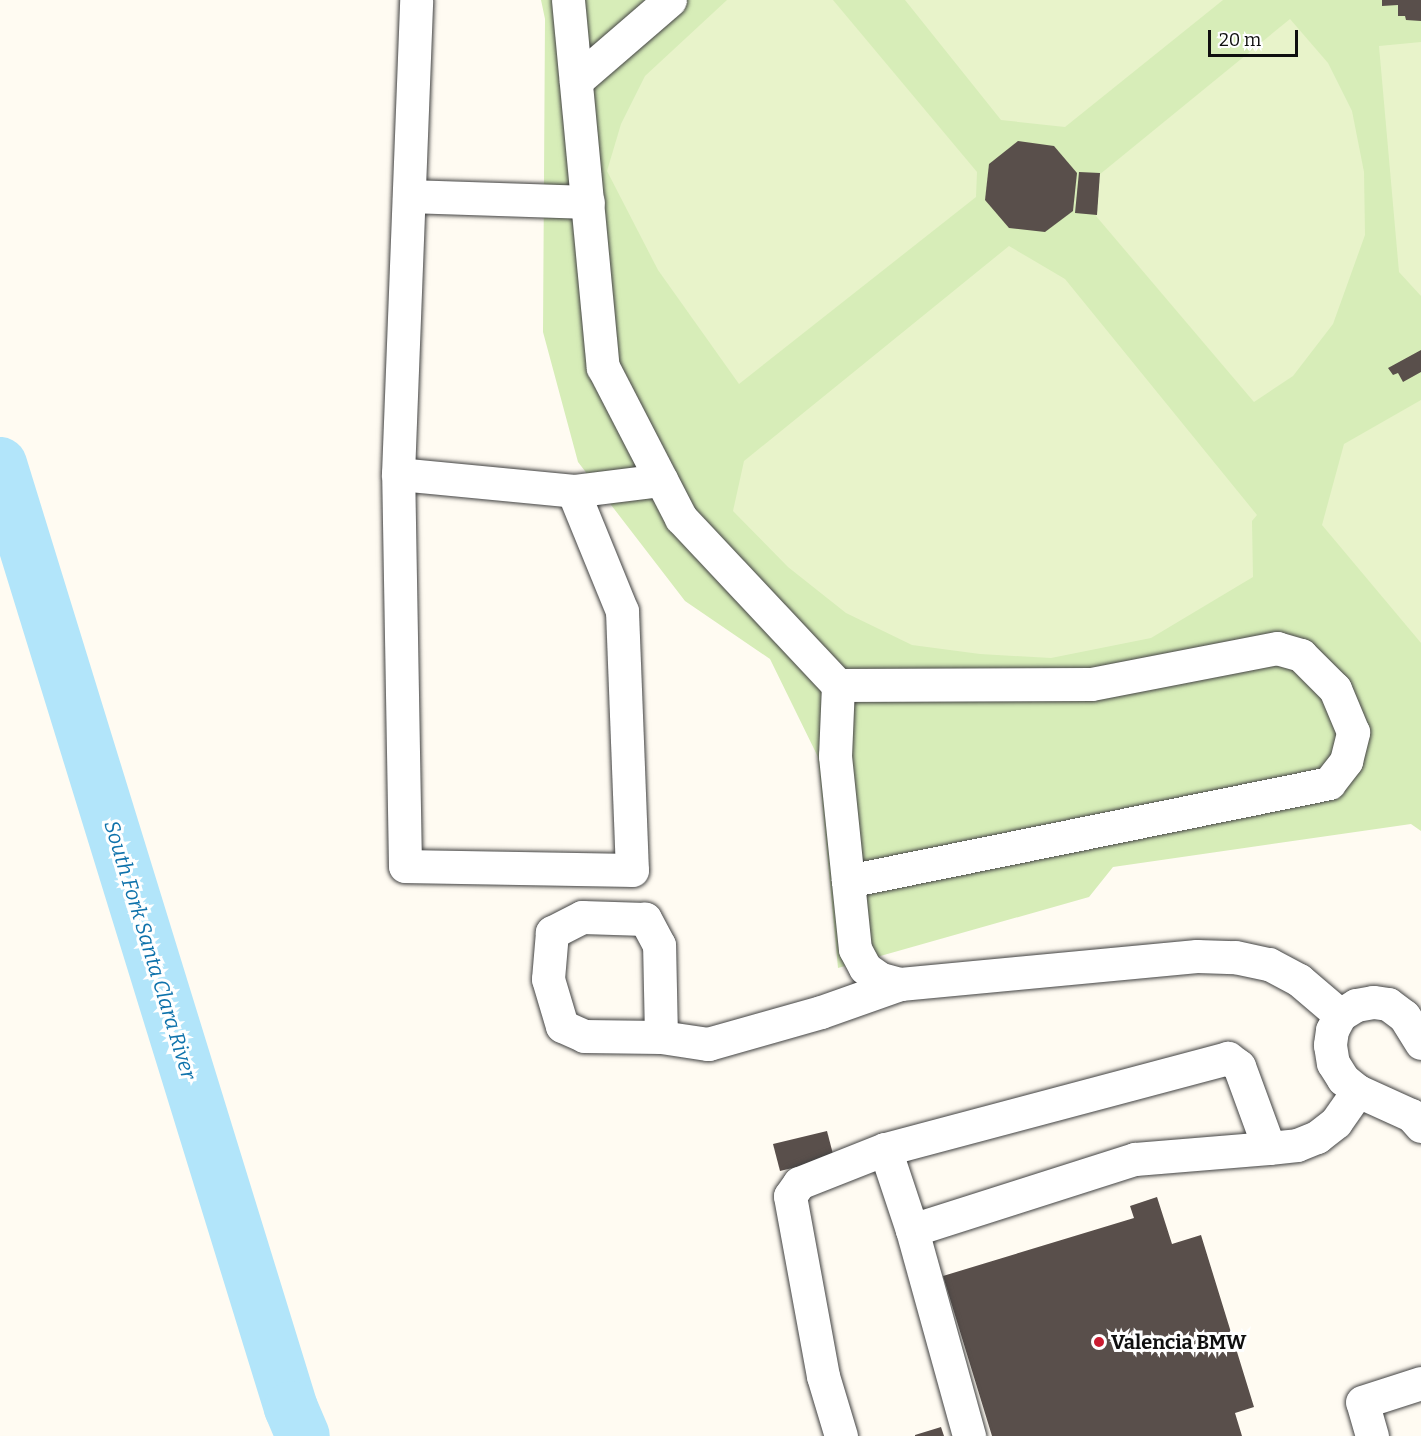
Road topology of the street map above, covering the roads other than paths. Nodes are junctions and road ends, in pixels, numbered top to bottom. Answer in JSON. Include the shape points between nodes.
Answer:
{"nodes":[{"id":1,"x":416,"y":0,"type":"edge"},
{"id":2,"x":568,"y":0,"type":"edge"},
{"id":3,"x":670,"y":0,"type":"edge"},
{"id":4,"x":576,"y":81,"type":"junction"},
{"id":5,"x":409,"y":196,"type":"junction"},
{"id":6,"x":588,"y":202,"type":"junction"},
{"id":7,"x":398,"y":474,"type":"junction"},
{"id":8,"x":662,"y":480,"type":"junction"},
{"id":9,"x":573,"y":490,"type":"junction"},
{"id":10,"x":838,"y":685,"type":"junction"},
{"id":11,"x":848,"y":881,"type":"junction"},
{"id":12,"x":900,"y":984,"type":"junction"},
{"id":13,"x":1340,"y":1015,"type":"junction"},
{"id":14,"x":661,"y":1037,"type":"junction"},
{"id":15,"x":1421,"y":1043,"type":"edge"},
{"id":16,"x":1358,"y":1091,"type":"junction"},
{"id":17,"x":1418,"y":1116,"type":"edge"},
{"id":18,"x":1269,"y":1148,"type":"junction"},
{"id":19,"x":885,"y":1149,"type":"junction"},
{"id":20,"x":912,"y":1230,"type":"junction"},
{"id":21,"x":1421,"y":1383,"type":"edge"},
{"id":22,"x":841,"y":1436,"type":"edge"},
{"id":23,"x":969,"y":1436,"type":"edge"},
{"id":24,"x":1372,"y":1436,"type":"edge"}],
"edges":[{"from":1,"to":5,"type":"street"},
{"from":2,"to":4,"type":"street"},
{"from":3,"to":4,"type":"street"},
{"from":4,"to":6,"type":"street"},
{"from":5,"to":6,"type":"street"},
{"from":5,"to":7,"type":"street"},
{"from":6,"to":8,"type":"street","via":[[603,367]]},
{"from":7,"to":9,"type":"street"},
{"from":7,"to":9,"type":"street","via":[[405,866],[632,870],[622,611]]},
{"from":8,"to":9,"type":"street"},
{"from":8,"to":10,"type":"street","via":[[681,518]]},
{"from":10,"to":11,"type":"street","via":[[835,756]]},
{"from":10,"to":11,"type":"street","via":[[1091,684],[1277,648],[1301,655],[1335,689],[1353,732],[1346,761],[1329,783]]},
{"from":11,"to":12,"type":"street","via":[[855,949],[865,968],[881,979]]},
{"from":12,"to":13,"type":"street","via":[[1197,956],[1235,957],[1269,964],[1299,980]]},
{"from":12,"to":14,"type":"street","via":[[821,1012],[708,1044]]},
{"from":13,"to":15,"type":"street","via":[[1356,1005],[1388,1004],[1404,1016]]},
{"from":13,"to":16,"type":"street","via":[[1332,1030],[1332,1063]]},
{"from":14,"to":14,"type":"street","via":[[584,1036],[562,1026],[548,980],[552,932],[582,917],[645,919],[659,945]]},
{"from":16,"to":17,"type":"street"},
{"from":16,"to":18,"type":"street","via":[[1336,1122],[1317,1137],[1297,1145]]},
{"from":18,"to":19,"type":"street","via":[[1239,1066],[1228,1058]]},
{"from":18,"to":20,"type":"street","via":[[1135,1159]]},
{"from":19,"to":20,"type":"street"},
{"from":19,"to":22,"type":"street","via":[[799,1183],[790,1196],[823,1376]]},
{"from":20,"to":23,"type":"street"},
{"from":21,"to":24,"type":"street","via":[[1362,1402]]}]}
